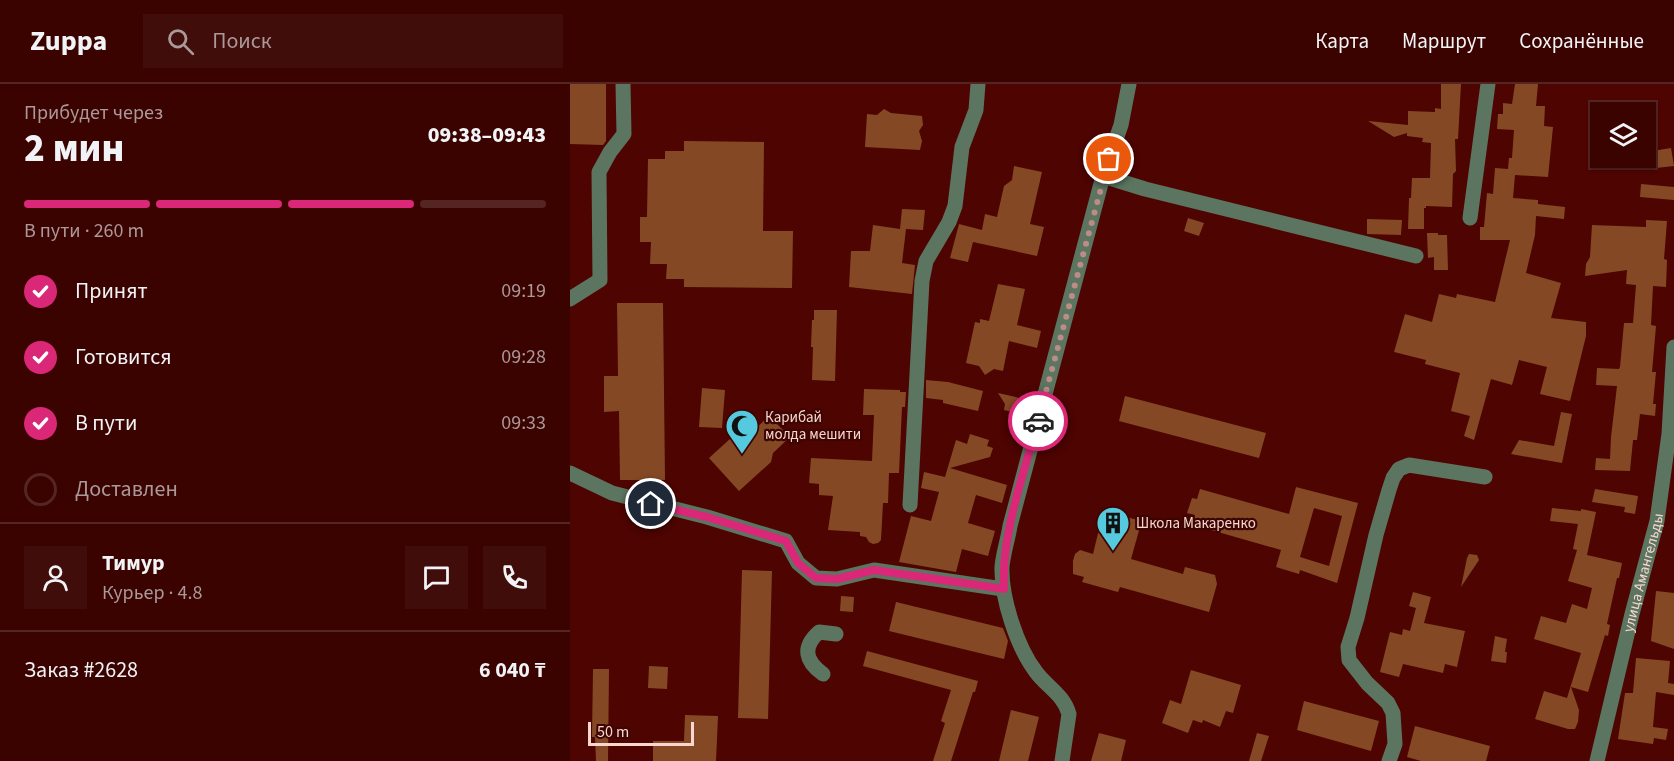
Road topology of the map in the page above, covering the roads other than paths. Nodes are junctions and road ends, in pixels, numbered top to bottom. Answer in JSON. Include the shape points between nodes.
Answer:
{"nodes":[{"id":1,"x":623,"y":84,"type":"edge"},
{"id":2,"x":978,"y":84,"type":"edge"},
{"id":3,"x":1129,"y":84,"type":"edge"},
{"id":4,"x":1488,"y":84,"type":"edge"},
{"id":5,"x":1103,"y":176,"type":"junction"},
{"id":6,"x":1470,"y":218,"type":"dead end"},
{"id":7,"x":1416,"y":256,"type":"dead end"},
{"id":8,"x":570,"y":299,"type":"edge"},
{"id":9,"x":1674,"y":347,"type":"edge"},
{"id":10,"x":570,"y":473,"type":"edge"},
{"id":11,"x":1485,"y":477,"type":"dead end"},
{"id":12,"x":910,"y":505,"type":"dead end"},
{"id":13,"x":1004,"y":589,"type":"junction"},
{"id":14,"x":836,"y":634,"type":"dead end"},
{"id":15,"x":823,"y":674,"type":"dead end"},
{"id":16,"x":1062,"y":761,"type":"edge"},
{"id":17,"x":1389,"y":761,"type":"edge"},
{"id":18,"x":1598,"y":761,"type":"edge"}],
"edges":[{"from":1,"to":8,"type":"street","via":[[624,134],[599,172],[600,280]]},
{"from":2,"to":12,"type":"street","via":[[976,110],[962,147],[955,206],[927,261],[922,281]]},
{"from":3,"to":5,"type":"street","via":[[1121,124]]},
{"from":4,"to":6,"type":"street"},
{"from":5,"to":7,"type":"street"},
{"from":5,"to":13,"type":"street","via":[[1010,526],[1002,567]]},
{"from":9,"to":18,"type":"street","name":"улица Амангельды","via":[[1669,434],[1657,521]]},
{"from":10,"to":13,"type":"street","via":[[612,493],[786,541],[798,563],[816,578],[837,579],[874,570]]},
{"from":11,"to":17,"type":"street","via":[[1409,465],[1399,469],[1393,478],[1348,646],[1349,660],[1393,713],[1395,744]]},
{"from":13,"to":16,"type":"street","via":[[1023,651],[1068,708]]},
{"from":14,"to":15,"type":"street","via":[[819,632],[811,639],[807,652],[812,666]]}]}
